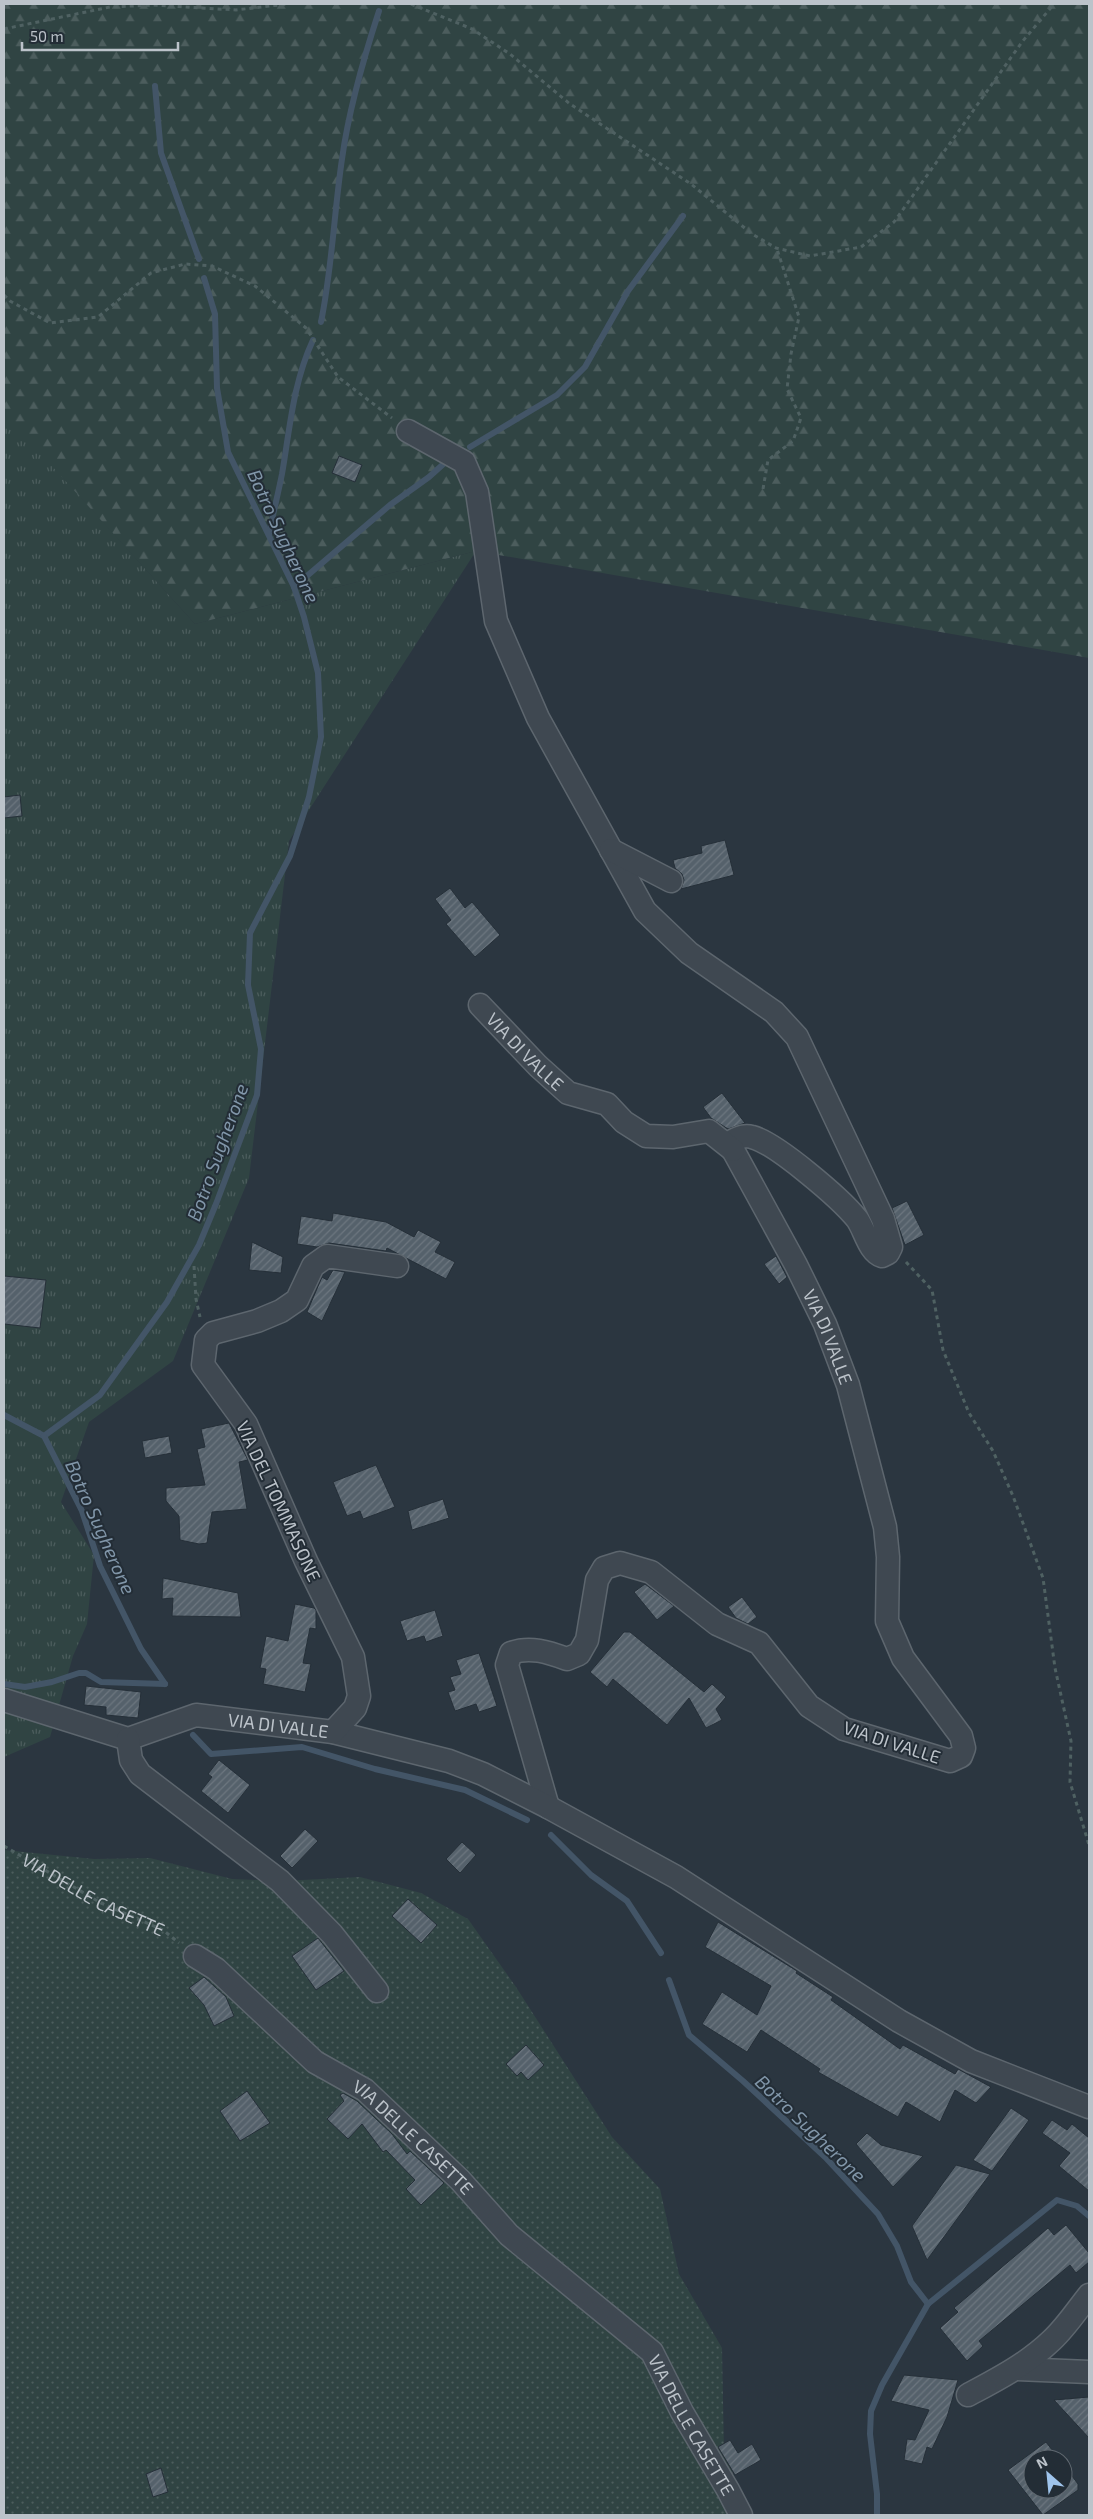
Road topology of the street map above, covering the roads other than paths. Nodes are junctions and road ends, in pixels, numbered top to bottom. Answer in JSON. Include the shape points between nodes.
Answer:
{"nodes":[{"id":1,"x":408,"y":431,"type":"road end"},
{"id":2,"x":611,"y":850,"type":"junction"},
{"id":3,"x":671,"y":881,"type":"dead end"},
{"id":4,"x":480,"y":1005,"type":"dead end"},
{"id":5,"x":733,"y":1150,"type":"junction"},
{"id":6,"x":397,"y":1266,"type":"dead end"},
{"id":7,"x":4,"y":1700,"type":"edge"},
{"id":8,"x":332,"y":1732,"type":"junction"},
{"id":9,"x":128,"y":1739,"type":"junction"},
{"id":10,"x":548,"y":1807,"type":"junction"},
{"id":11,"x":195,"y":1956,"type":"road end"},
{"id":12,"x":377,"y":1991,"type":"dead end"},
{"id":13,"x":1089,"y":2107,"type":"edge"},
{"id":14,"x":1089,"y":2295,"type":"edge"},
{"id":15,"x":1017,"y":2369,"type":"junction"},
{"id":16,"x":1089,"y":2372,"type":"edge"},
{"id":17,"x":968,"y":2395,"type":"dead end"},
{"id":18,"x":741,"y":2515,"type":"edge"}],
"edges":[{"from":1,"to":2,"type":"street","via":[[464,462],[477,492],[496,621],[538,718]]},
{"from":2,"to":3,"type":"street"},
{"from":2,"to":5,"type":"street","via":[[645,911],[689,953],[774,1012],[797,1037],[884,1219],[891,1247],[888,1254],[878,1255],[847,1207],[771,1147],[754,1137],[743,1136],[734,1140]]},
{"from":4,"to":5,"type":"street","name":"VIA DI VALLE","via":[[568,1093],[607,1104],[624,1122],[646,1136],[673,1137],[709,1131]]},
{"from":5,"to":10,"type":"street","name":"VIA DI VALLE","via":[[826,1324],[848,1385],[885,1527],[887,1621],[903,1658],[950,1719],[961,1736],[964,1748],[961,1756],[950,1761],[844,1729],[809,1706],[759,1643],[717,1624],[650,1572],[620,1562],[604,1568],[597,1580],[587,1640],[579,1654],[567,1659],[544,1651],[520,1649],[511,1653],[507,1665]]},
{"from":6,"to":8,"type":"street","name":"VIA DEL TOMMASONE","via":[[327,1256],[313,1266],[297,1300],[257,1321],[213,1332],[206,1340],[203,1365],[246,1424],[306,1561],[353,1657],[359,1696],[355,1708]]},
{"from":7,"to":9,"type":"street"},
{"from":8,"to":9,"type":"street","name":"VIA DI VALLE","via":[[196,1715]]},
{"from":8,"to":10,"type":"street","name":"VIA DI VALLE","via":[[449,1761]]},
{"from":9,"to":12,"type":"street","via":[[131,1760],[140,1774],[280,1881],[332,1934]]},
{"from":10,"to":13,"type":"street","name":"VIA DI VALLE","via":[[676,1877],[899,2021],[963,2057]]},
{"from":11,"to":18,"type":"street","name":"VIA DELLE CASETTE","via":[[216,1969],[315,2062],[365,2090],[460,2180],[509,2235],[652,2352]]},
{"from":14,"to":15,"type":"street","via":[[1054,2338]]},
{"from":15,"to":16,"type":"street"},
{"from":15,"to":17,"type":"street"}]}
